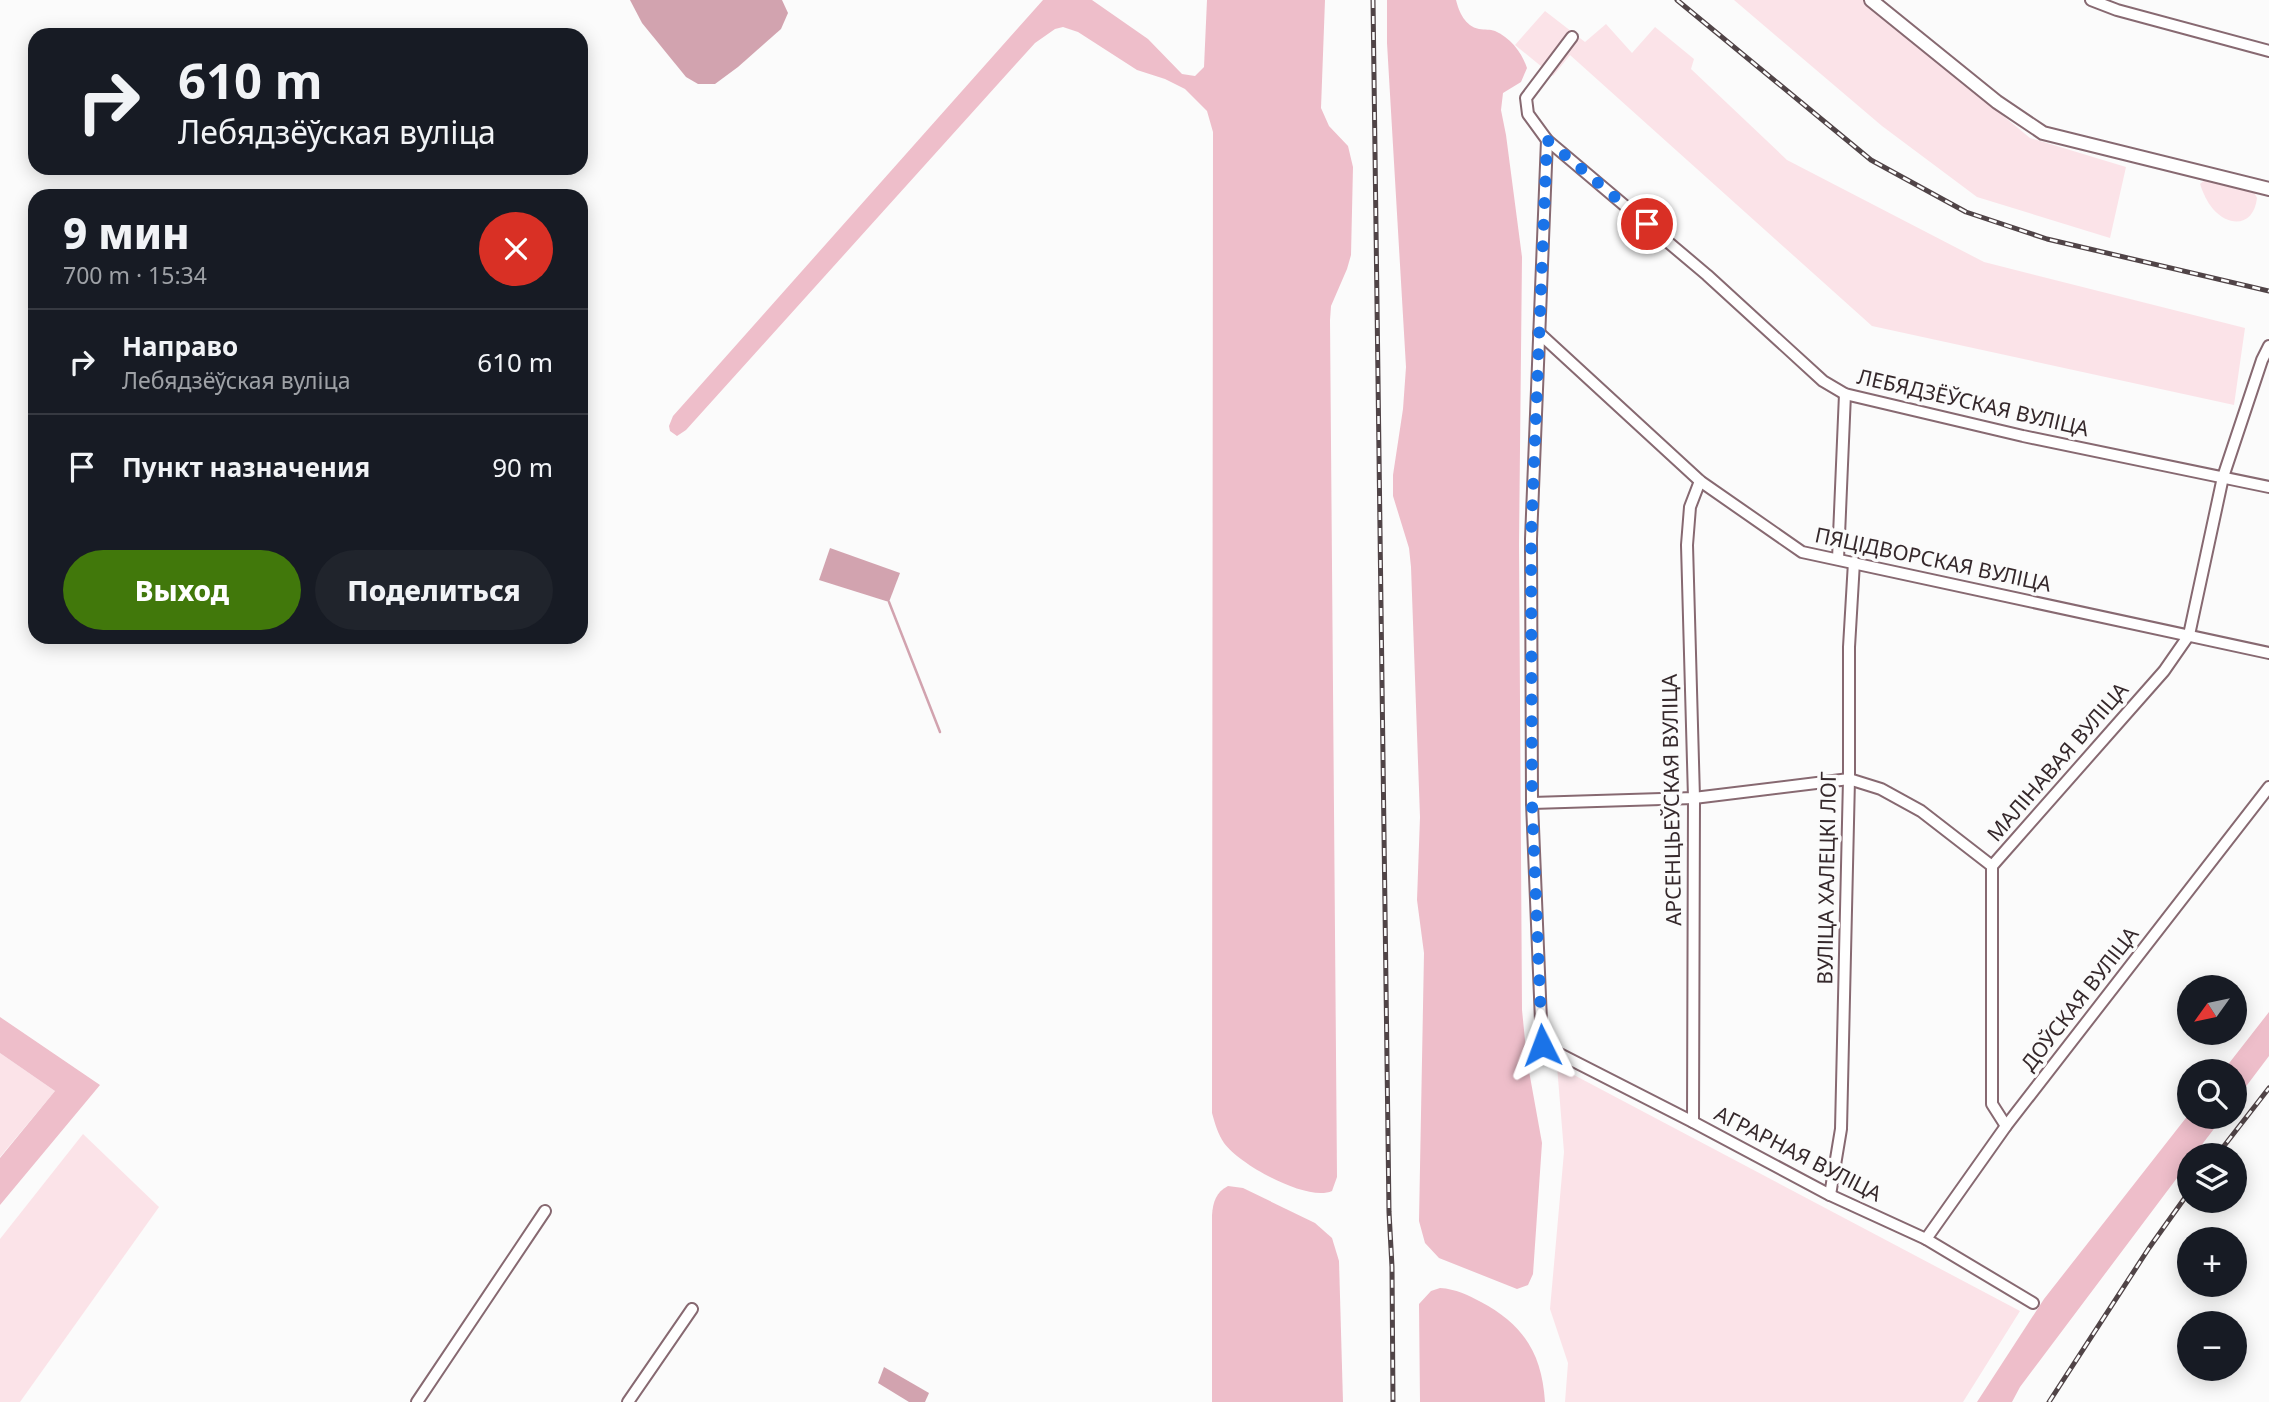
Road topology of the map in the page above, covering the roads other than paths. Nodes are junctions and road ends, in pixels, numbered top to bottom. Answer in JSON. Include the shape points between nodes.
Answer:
{"nodes":[{"id":1,"x":1871,"y":0,"type":"edge"},
{"id":2,"x":2091,"y":0,"type":"edge"},
{"id":3,"x":1572,"y":37,"type":"dead end"},
{"id":4,"x":2269,"y":51,"type":"edge"},
{"id":5,"x":1547,"y":140,"type":"junction"},
{"id":6,"x":2269,"y":189,"type":"edge"},
{"id":7,"x":1539,"y":333,"type":"junction"},
{"id":8,"x":2269,"y":346,"type":"edge"},
{"id":9,"x":1845,"y":394,"type":"junction"},
{"id":10,"x":2223,"y":477,"type":"junction"},
{"id":11,"x":1700,"y":481,"type":"junction"},
{"id":12,"x":2269,"y":487,"type":"edge"},
{"id":13,"x":1838,"y":559,"type":"junction"},
{"id":14,"x":1854,"y":562,"type":"junction"},
{"id":15,"x":2189,"y":635,"type":"junction"},
{"id":16,"x":2269,"y":653,"type":"edge"},
{"id":17,"x":1849,"y":779,"type":"junction"},
{"id":18,"x":2269,"y":787,"type":"edge"},
{"id":19,"x":1694,"y":797,"type":"junction"},
{"id":20,"x":1532,"y":803,"type":"junction"},
{"id":21,"x":1992,"y":866,"type":"junction"},
{"id":22,"x":1693,"y":1122,"type":"junction"},
{"id":23,"x":2006,"y":1126,"type":"junction"},
{"id":24,"x":1830,"y":1195,"type":"junction"},
{"id":25,"x":545,"y":1211,"type":"dead end"},
{"id":26,"x":1926,"y":1239,"type":"junction"},
{"id":27,"x":2033,"y":1303,"type":"dead end"},
{"id":28,"x":692,"y":1309,"type":"dead end"},
{"id":29,"x":417,"y":1402,"type":"edge"},
{"id":30,"x":628,"y":1402,"type":"edge"}],
"edges":[{"from":1,"to":6,"type":"street","via":[[1997,102],[2043,133]]},
{"from":2,"to":4,"type":"street"},
{"from":3,"to":5,"type":"street","name":"ЛЕБЯДЗЁЎСКАЯ ВУЛІЦА","via":[[1526,98],[1528,114]]},
{"from":5,"to":7,"type":"street"},
{"from":5,"to":9,"type":"street","name":"ЛЕБЯДЗЁЎСКАЯ ВУЛІЦА","via":[[1824,381]]},
{"from":7,"to":11,"type":"street","name":"ПЯЦІДВОРСКАЯ ВУЛІЦА"},
{"from":7,"to":20,"type":"street","via":[[1531,539]]},
{"from":8,"to":10,"type":"street","name":"МАЛІНАВАЯ ВУЛІЦА"},
{"from":9,"to":10,"type":"street","name":"ЛЕБЯДЗЁЎСКАЯ ВУЛІЦА"},
{"from":9,"to":13,"type":"street"},
{"from":10,"to":12,"type":"street","name":"ЛЕБЯДЗЁЎСКАЯ ВУЛІЦА"},
{"from":10,"to":15,"type":"street","name":"МАЛІНАВАЯ ВУЛІЦА"},
{"from":11,"to":13,"type":"street","name":"ПЯЦІДВОРСКАЯ ВУЛІЦА","via":[[1802,552]]},
{"from":11,"to":19,"type":"street","name":"АРСЕНЦЬЕЎСКАЯ ВУЛІЦА","via":[[1690,507],[1687,545]]},
{"from":13,"to":14,"type":"street","name":"ПЯЦІДВОРСКАЯ ВУЛІЦА"},
{"from":14,"to":15,"type":"street","name":"ПЯЦІДВОРСКАЯ ВУЛІЦА"},
{"from":14,"to":17,"type":"street","name":"ВУЛІЦА ХАЛЕЦКІ ЛОГ"},
{"from":15,"to":16,"type":"street","name":"ПЯЦІДВОРСКАЯ ВУЛІЦА"},
{"from":15,"to":21,"type":"street","name":"МАЛІНАВАЯ ВУЛІЦА","via":[[2164,671]]},
{"from":17,"to":19,"type":"street"},
{"from":17,"to":21,"type":"street","via":[[1881,789],[1921,811]]},
{"from":17,"to":24,"type":"street","name":"ВУЛІЦА ХАЛЕЦКІ ЛОГ","via":[[1841,1129]]},
{"from":18,"to":23,"type":"street","name":"ДОЎСКАЯ ВУЛІЦА"},
{"from":19,"to":20,"type":"street"},
{"from":19,"to":22,"type":"street","name":"АРСЕНЦЬЕЎСКАЯ ВУЛІЦА"},
{"from":20,"to":22,"type":"street","name":"АГРАРНАЯ ВУЛІЦА","via":[[1542,1045]]},
{"from":21,"to":23,"type":"street","name":"МАЛІНАВАЯ ВУЛІЦА","via":[[1992,1104]]},
{"from":22,"to":24,"type":"street","name":"АГРАРНАЯ ВУЛІЦА"},
{"from":23,"to":26,"type":"street","name":"ДОЎСКАЯ ВУЛІЦА"},
{"from":24,"to":26,"type":"street","name":"АГРАРНАЯ ВУЛІЦА"},
{"from":25,"to":29,"type":"street"},
{"from":26,"to":27,"type":"street","name":"АГРАРНАЯ ВУЛІЦА"},
{"from":28,"to":30,"type":"street"}]}
